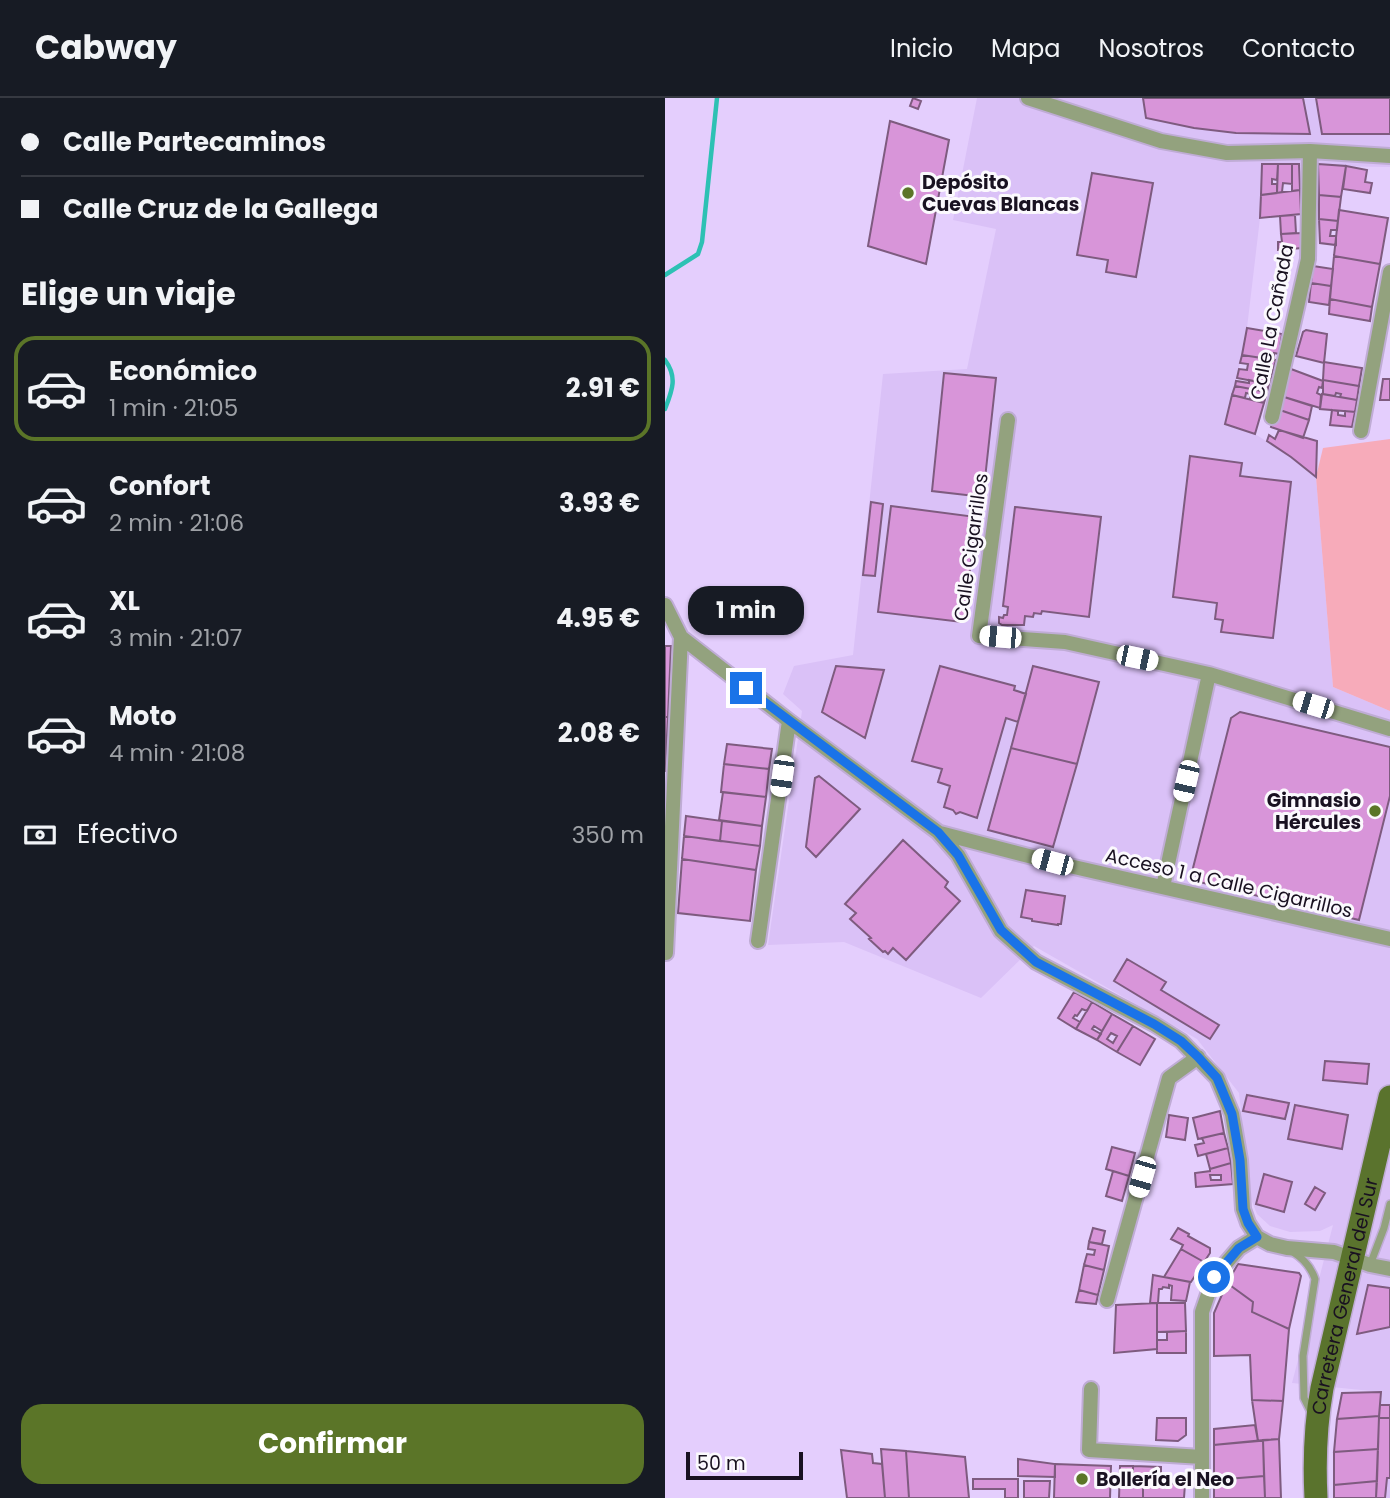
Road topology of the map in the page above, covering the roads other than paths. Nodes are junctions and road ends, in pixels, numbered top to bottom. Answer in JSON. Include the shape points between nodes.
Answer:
{"nodes":[{"id":1,"x":1028,"y":98,"type":"edge"},
{"id":2,"x":1310,"y":151,"type":"junction"},
{"id":3,"x":1390,"y":156,"type":"edge"},
{"id":4,"x":1390,"y":272,"type":"edge"},
{"id":5,"x":1272,"y":416,"type":"dead end"},
{"id":6,"x":1008,"y":420,"type":"dead end"},
{"id":7,"x":1361,"y":431,"type":"dead end"},
{"id":8,"x":665,"y":605,"type":"edge"},
{"id":9,"x":681,"y":637,"type":"junction"},
{"id":10,"x":1209,"y":674,"type":"junction"},
{"id":11,"x":789,"y":721,"type":"junction"},
{"id":12,"x":1390,"y":729,"type":"edge"},
{"id":13,"x":938,"y":832,"type":"junction"},
{"id":14,"x":1163,"y":887,"type":"junction"},
{"id":15,"x":1390,"y":939,"type":"edge"},
{"id":16,"x":758,"y":941,"type":"dead end"},
{"id":17,"x":666,"y":953,"type":"edge"},
{"id":18,"x":1198,"y":1057,"type":"junction"},
{"id":19,"x":1390,"y":1097,"type":"edge"},
{"id":20,"x":1390,"y":1204,"type":"edge"},
{"id":21,"x":1257,"y":1237,"type":"junction"},
{"id":22,"x":1287,"y":1248,"type":"junction"},
{"id":23,"x":1361,"y":1261,"type":"junction"},
{"id":24,"x":1390,"y":1269,"type":"edge"},
{"id":25,"x":1107,"y":1300,"type":"dead end"},
{"id":26,"x":1091,"y":1389,"type":"dead end"},
{"id":27,"x":1316,"y":1423,"type":"junction"},
{"id":28,"x":1202,"y":1457,"type":"junction"},
{"id":29,"x":1202,"y":1498,"type":"edge"},
{"id":30,"x":1316,"y":1498,"type":"edge"}],
"edges":[{"from":1,"to":2,"type":"street","via":[[1161,141],[1227,153]]},
{"from":2,"to":3,"type":"street"},
{"from":2,"to":5,"type":"street","name":"Calle La Cañada","via":[[1308,259]]},
{"from":4,"to":7,"type":"street"},
{"from":6,"to":10,"type":"street","name":"Calle Cigarrillos","via":[[979,635],[1065,642]]},
{"from":8,"to":9,"type":"street"},
{"from":9,"to":11,"type":"street"},
{"from":9,"to":17,"type":"street"},
{"from":10,"to":12,"type":"street","name":"Calle Cigarrillos"},
{"from":10,"to":14,"type":"street"},
{"from":11,"to":13,"type":"street"},
{"from":11,"to":16,"type":"street"},
{"from":13,"to":14,"type":"street","name":"Acceso 1 a Calle Cigarrillos"},
{"from":13,"to":18,"type":"street","via":[[958,855],[1001,930],[1036,962],[1154,1024]]},
{"from":14,"to":15,"type":"street","name":"Acceso 1 a Calle Cigarrillos"},
{"from":18,"to":21,"type":"street","via":[[1217,1078],[1232,1114],[1243,1209]]},
{"from":18,"to":25,"type":"street","via":[[1169,1078]]},
{"from":19,"to":23,"type":"main road","name":"Carretera General del Sur"},
{"from":20,"to":23,"type":"lane","via":[[1384,1228]]},
{"from":21,"to":22,"type":"street"},
{"from":21,"to":28,"type":"street","via":[[1239,1248],[1214,1277],[1202,1312]]},
{"from":22,"to":23,"type":"street","via":[[1334,1252]]},
{"from":22,"to":27,"type":"lane","via":[[1305,1261],[1315,1279],[1303,1356],[1304,1398]]},
{"from":23,"to":24,"type":"street"},
{"from":23,"to":27,"type":"main road","name":"Carretera General del Sur","via":[[1322,1388]]},
{"from":26,"to":28,"type":"street","via":[[1089,1450]]},
{"from":27,"to":30,"type":"main road","name":"Carretera General del Sur"},
{"from":28,"to":29,"type":"street"}]}
